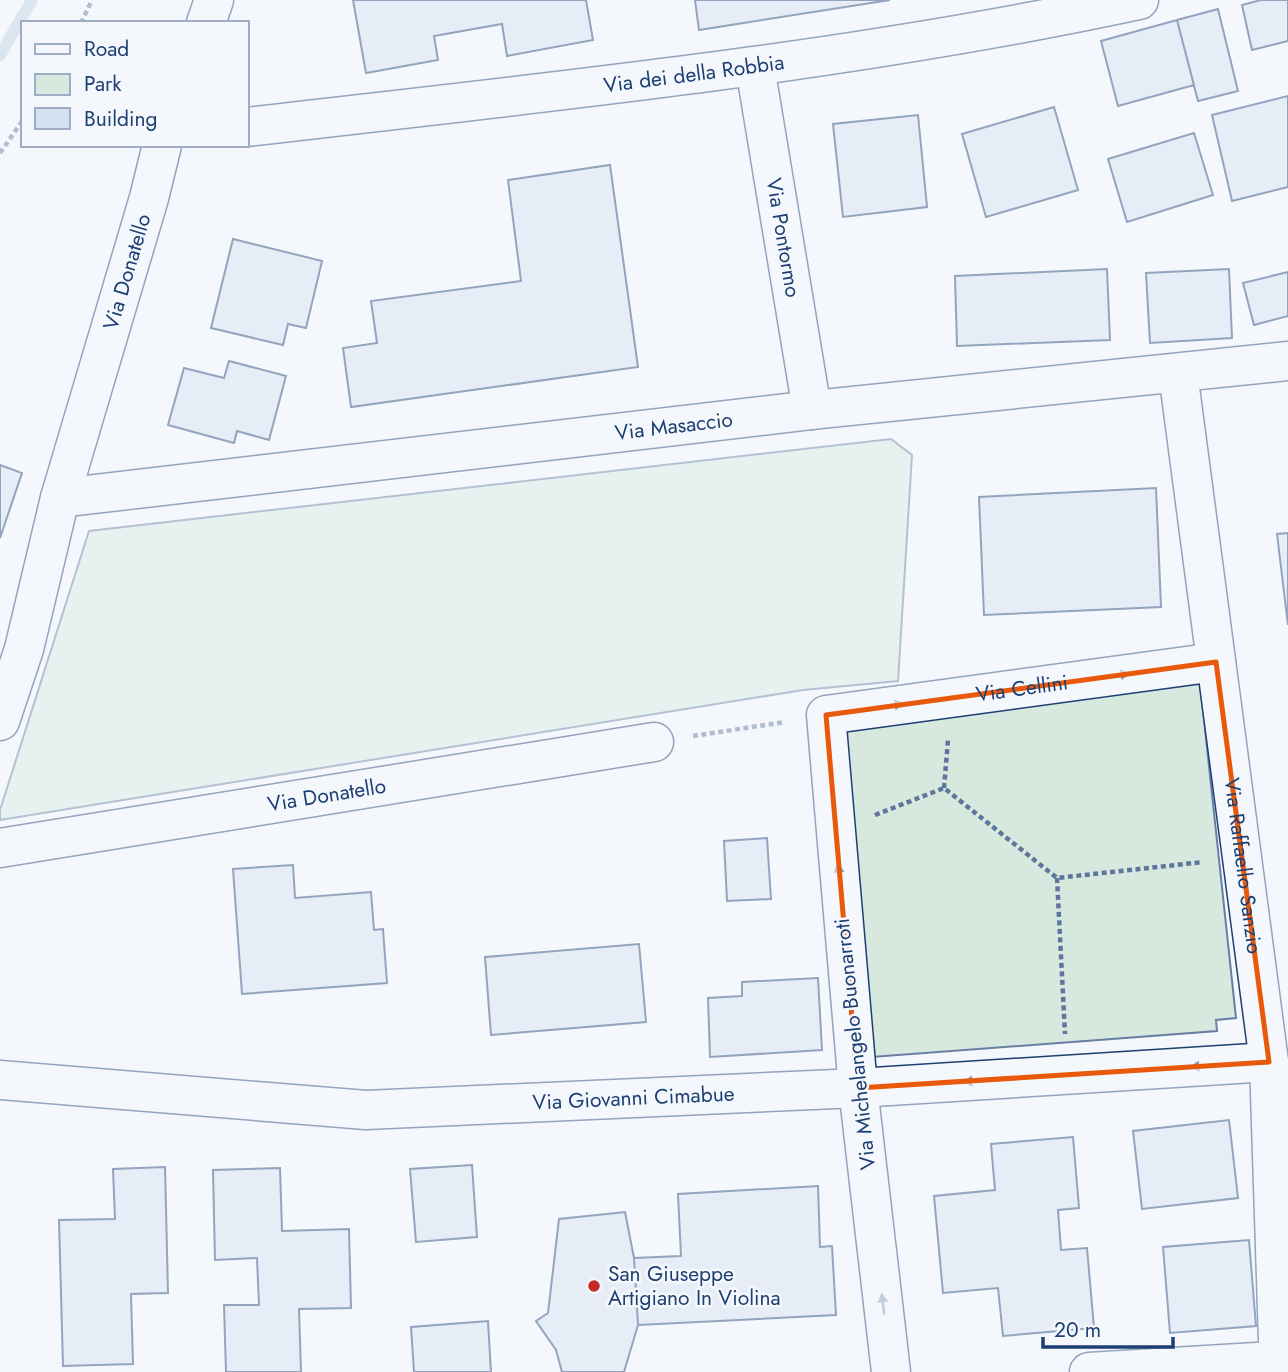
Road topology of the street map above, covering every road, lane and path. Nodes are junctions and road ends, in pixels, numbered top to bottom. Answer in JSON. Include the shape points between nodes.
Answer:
{"nodes":[{"id":1,"x":92,"y":0,"type":"edge"},
{"id":2,"x":214,"y":0,"type":"edge"},
{"id":3,"x":1139,"y":0,"type":"edge"},
{"id":4,"x":82,"y":21,"type":"edge"},
{"id":5,"x":207,"y":21,"type":"edge"},
{"id":6,"x":755,"y":67,"type":"junction"},
{"id":7,"x":21,"y":123,"type":"edge"},
{"id":8,"x":248,"y":127,"type":"edge"},
{"id":9,"x":162,"y":147,"type":"edge"},
{"id":10,"x":0,"y":153,"type":"edge"},
{"id":11,"x":1288,"y":361,"type":"edge"},
{"id":12,"x":1178,"y":373,"type":"junction"},
{"id":13,"x":812,"y":410,"type":"junction"},
{"id":14,"x":60,"y":498,"type":"junction"},
{"id":15,"x":1216,"y":662,"type":"junction"},
{"id":16,"x":826,"y":715,"type":"junction"},
{"id":17,"x":0,"y":721,"type":"edge"},
{"id":18,"x":654,"y":742,"type":"joint"},
{"id":19,"x":835,"y":830,"type":"junction"},
{"id":20,"x":0,"y":848,"type":"edge"},
{"id":21,"x":1242,"y":857,"type":"junction"},
{"id":22,"x":1057,"y":878,"type":"junction"},
{"id":23,"x":1269,"y":1062,"type":"junction"},
{"id":24,"x":1067,"y":1075,"type":"junction"},
{"id":25,"x":0,"y":1080,"type":"edge"},
{"id":26,"x":858,"y":1088,"type":"junction"},
{"id":27,"x":1282,"y":1364,"type":"edge"},
{"id":28,"x":891,"y":1372,"type":"edge"},
{"id":29,"x":1089,"y":1372,"type":"edge"}],
"edges":[{"from":1,"to":4,"type":"path"},
{"from":2,"to":5,"type":"street"},
{"from":3,"to":6,"type":"street","name":"Via dei della Robbia"},
{"from":6,"to":8,"type":"street","name":"Via dei della Robbia"},
{"from":6,"to":13,"type":"street","name":"Via Pontormo"},
{"from":7,"to":10,"type":"path"},
{"from":9,"to":14,"type":"street","name":"Via Donatello"},
{"from":11,"to":12,"type":"street","name":"Via Masaccio"},
{"from":12,"to":13,"type":"street","name":"Via Masaccio"},
{"from":12,"to":15,"type":"street","name":"Via Raffaello Sanzio"},
{"from":13,"to":14,"type":"street","name":"Via Masaccio"},
{"from":14,"to":17,"type":"street","name":"Via Donatello","via":[[24,649]]},
{"from":16,"to":15,"type":"street","name":"Via Cellini","one_way":true},
{"from":15,"to":21,"type":"street","name":"Via Raffaello Sanzio"},
{"from":16,"to":18,"type":"path"},
{"from":16,"to":19,"type":"street","name":"Via Michelangelo Buonarroti"},
{"from":18,"to":20,"type":"street","name":"Via Donatello"},
{"from":19,"to":22,"type":"path","via":[[944,788]]},
{"from":26,"to":19,"type":"street","name":"Via Michelangelo Buonarroti","one_way":true},
{"from":21,"to":22,"type":"path"},
{"from":21,"to":23,"type":"street","name":"Via Raffaello Sanzio"},
{"from":22,"to":24,"type":"path"},
{"from":23,"to":24,"type":"street","name":"Via Giovanni Cimabue","one_way":true},
{"from":23,"to":27,"type":"street","name":"Via Raffaello Sanzio"},
{"from":24,"to":26,"type":"street","name":"Via Giovanni Cimabue","one_way":true},
{"from":25,"to":26,"type":"street","name":"Via Giovanni Cimabue","via":[[366,1110]]},
{"from":28,"to":26,"type":"street","name":"Via Michelangelo Buonarroti","one_way":true},
{"from":27,"to":29,"type":"street"}]}
